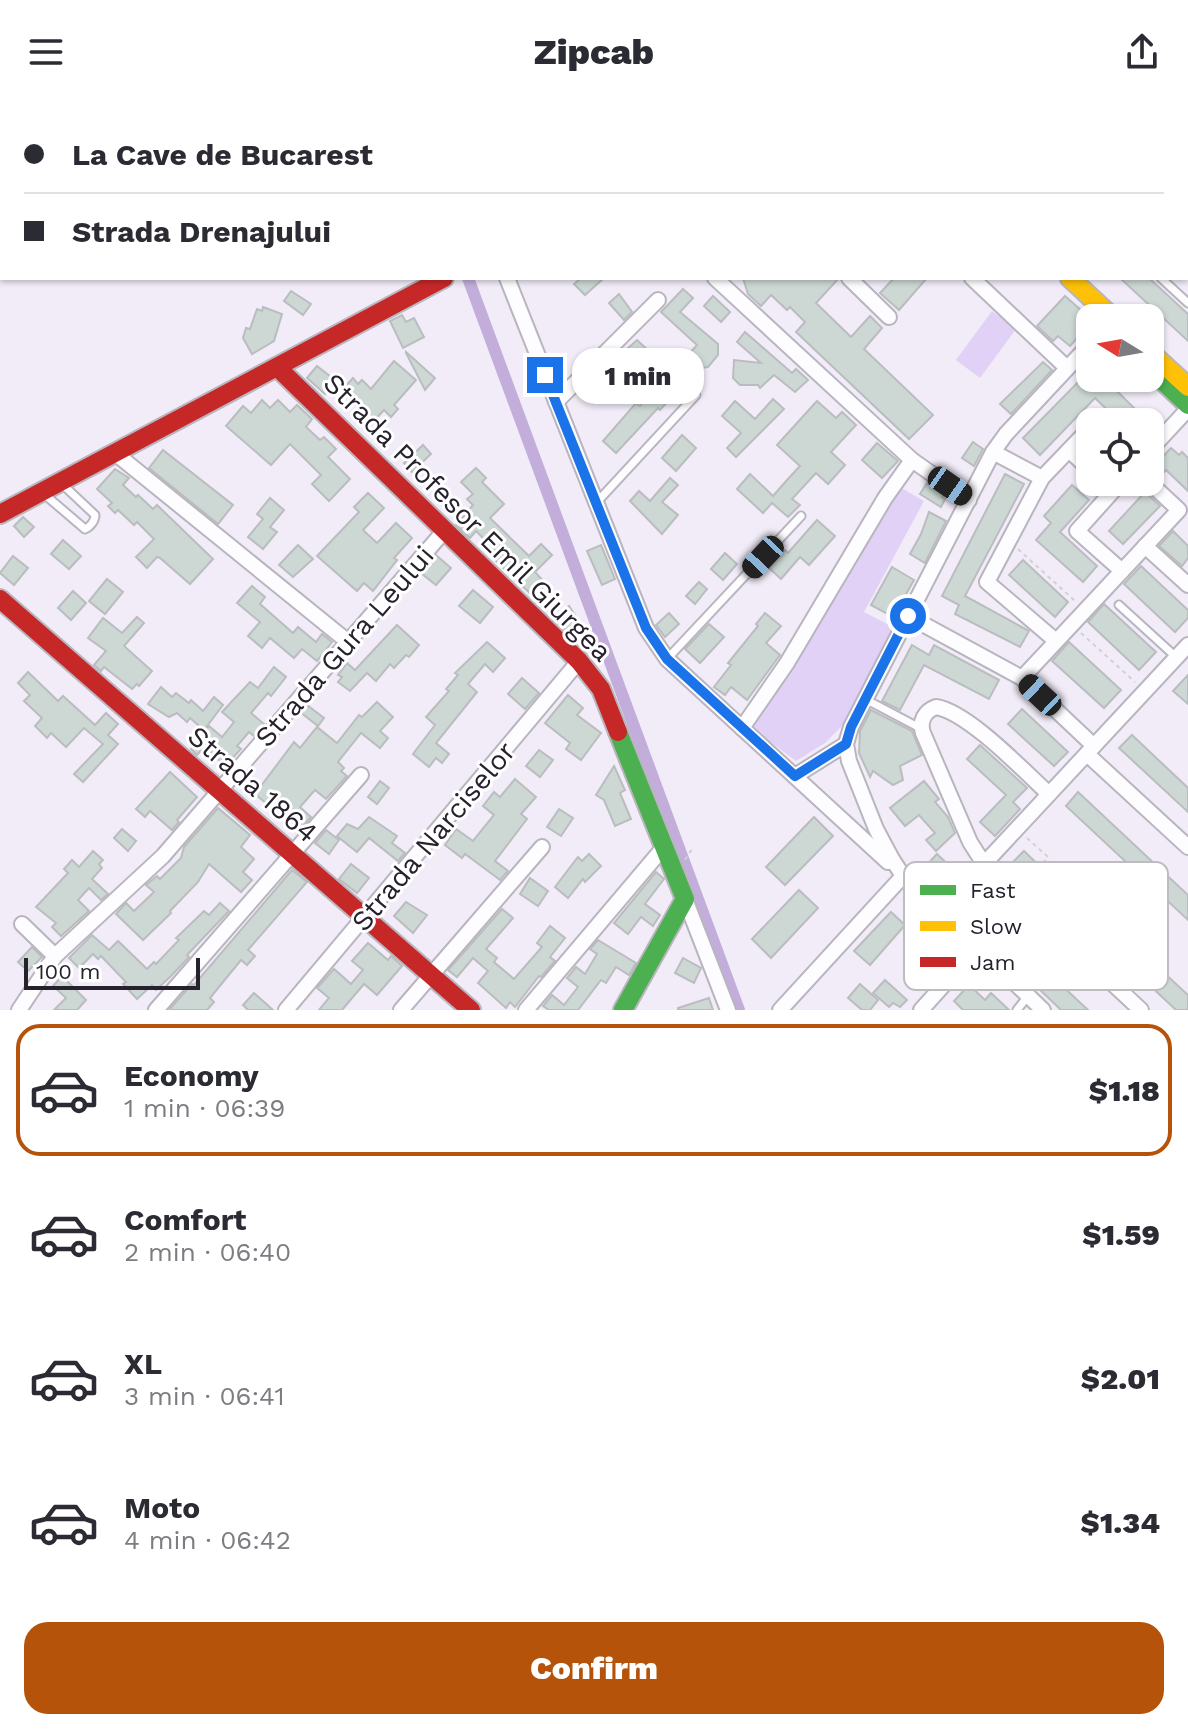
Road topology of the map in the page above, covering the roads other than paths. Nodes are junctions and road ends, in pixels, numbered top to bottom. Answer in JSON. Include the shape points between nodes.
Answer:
{"nodes":[{"id":1,"x":437,"y":280,"type":"edge"},
{"id":2,"x":508,"y":280,"type":"edge"},
{"id":3,"x":717,"y":280,"type":"edge"},
{"id":4,"x":851,"y":280,"type":"edge"},
{"id":5,"x":974,"y":280,"type":"edge"},
{"id":6,"x":1072,"y":280,"type":"edge"},
{"id":7,"x":1163,"y":280,"type":"edge"},
{"id":8,"x":658,"y":300,"type":"dead end"},
{"id":9,"x":1188,"y":303,"type":"edge"},
{"id":10,"x":1098,"y":304,"type":"edge"},
{"id":11,"x":889,"y":317,"type":"dead end"},
{"id":12,"x":1076,"y":359,"type":"edge"},
{"id":13,"x":1164,"y":365,"type":"edge"},
{"id":14,"x":277,"y":367,"type":"junction"},
{"id":15,"x":1067,"y":368,"type":"junction"},
{"id":16,"x":1164,"y":383,"type":"edge"},
{"id":17,"x":1188,"y":387,"type":"edge"},
{"id":18,"x":696,"y":395,"type":"dead end"},
{"id":19,"x":556,"y":402,"type":"junction"},
{"id":20,"x":1188,"y":407,"type":"edge"},
{"id":21,"x":1164,"y":434,"type":"edge"},
{"id":22,"x":1076,"y":443,"type":"edge"},
{"id":23,"x":1069,"y":450,"type":"junction"},
{"id":24,"x":993,"y":452,"type":"junction"},
{"id":25,"x":115,"y":453,"type":"junction"},
{"id":26,"x":1076,"y":457,"type":"edge"},
{"id":27,"x":912,"y":460,"type":"junction"},
{"id":28,"x":1042,"y":478,"type":"junction"},
{"id":29,"x":61,"y":482,"type":"junction"},
{"id":30,"x":42,"y":492,"type":"junction"},
{"id":31,"x":1104,"y":496,"type":"edge"},
{"id":32,"x":1164,"y":496,"type":"edge"},
{"id":33,"x":969,"y":500,"type":"junction"},
{"id":34,"x":595,"y":503,"type":"junction"},
{"id":35,"x":0,"y":514,"type":"edge"},
{"id":36,"x":801,"y":516,"type":"dead end"},
{"id":37,"x":445,"y":530,"type":"junction"},
{"id":38,"x":1145,"y":546,"type":"junction"},
{"id":39,"x":1122,"y":571,"type":"junction"},
{"id":40,"x":1188,"y":585,"type":"edge"},
{"id":41,"x":0,"y":599,"type":"edge"},
{"id":42,"x":1119,"y":605,"type":"dead end"},
{"id":43,"x":908,"y":616,"type":"junction"},
{"id":44,"x":347,"y":641,"type":"junction"},
{"id":45,"x":1056,"y":641,"type":"junction"},
{"id":46,"x":1188,"y":645,"type":"edge"},
{"id":47,"x":1176,"y":657,"type":"junction"},
{"id":48,"x":667,"y":659,"type":"junction"},
{"id":49,"x":579,"y":661,"type":"junction"},
{"id":50,"x":1022,"y":678,"type":"junction"},
{"id":51,"x":865,"y":699,"type":"junction"},
{"id":52,"x":742,"y":728,"type":"junction"},
{"id":53,"x":921,"y":728,"type":"junction"},
{"id":54,"x":846,"y":744,"type":"junction"},
{"id":55,"x":1090,"y":750,"type":"junction"},
{"id":56,"x":361,"y":775,"type":"dead end"},
{"id":57,"x":795,"y":776,"type":"junction"},
{"id":58,"x":218,"y":790,"type":"junction"},
{"id":59,"x":1049,"y":794,"type":"junction"},
{"id":60,"x":542,"y":847,"type":"dead end"},
{"id":61,"x":664,"y":847,"type":"junction"},
{"id":62,"x":1188,"y":847,"type":"edge"},
{"id":63,"x":291,"y":854,"type":"junction"},
{"id":64,"x":983,"y":862,"type":"edge"},
{"id":65,"x":986,"y":862,"type":"edge"},
{"id":66,"x":903,"y":876,"type":"junction"},
{"id":67,"x":685,"y":899,"type":"junction"},
{"id":68,"x":365,"y":917,"type":"junction"},
{"id":69,"x":22,"y":924,"type":"dead end"},
{"id":70,"x":55,"y":956,"type":"junction"},
{"id":71,"x":430,"y":976,"type":"junction"},
{"id":72,"x":939,"y":990,"type":"edge"},
{"id":73,"x":1022,"y":990,"type":"edge"},
{"id":74,"x":1119,"y":990,"type":"edge"},
{"id":75,"x":1029,"y":996,"type":"junction"},
{"id":76,"x":19,"y":1010,"type":"edge"},
{"id":77,"x":156,"y":1010,"type":"edge"},
{"id":78,"x":286,"y":1010,"type":"edge"},
{"id":79,"x":401,"y":1010,"type":"edge"},
{"id":80,"x":471,"y":1010,"type":"edge"},
{"id":81,"x":526,"y":1010,"type":"edge"},
{"id":82,"x":623,"y":1010,"type":"edge"},
{"id":83,"x":728,"y":1010,"type":"edge"},
{"id":84,"x":780,"y":1010,"type":"edge"},
{"id":85,"x":921,"y":1010,"type":"edge"},
{"id":86,"x":1017,"y":1010,"type":"edge"},
{"id":87,"x":1043,"y":1010,"type":"edge"},
{"id":88,"x":1141,"y":1010,"type":"edge"}],
"edges":[{"from":1,"to":14,"type":"street"},
{"from":2,"to":19,"type":"street"},
{"from":3,"to":27,"type":"street"},
{"from":4,"to":11,"type":"street"},
{"from":5,"to":15,"type":"street"},
{"from":6,"to":10,"type":"street"},
{"from":7,"to":9,"type":"lane"},
{"from":8,"to":19,"type":"street"},
{"from":12,"to":15,"type":"street"},
{"from":13,"to":17,"type":"street"},
{"from":14,"to":25,"type":"street"},
{"from":14,"to":37,"type":"street","name":"Strada Profesor Emil Giurgea"},
{"from":15,"to":24,"type":"street"},
{"from":16,"to":20,"type":"street"},
{"from":18,"to":34,"type":"lane"},
{"from":19,"to":34,"type":"street"},
{"from":20,"to":21,"type":"street"},
{"from":22,"to":23,"type":"street"},
{"from":23,"to":26,"type":"street"},
{"from":23,"to":28,"type":"street"},
{"from":24,"to":28,"type":"street"},
{"from":24,"to":33,"type":"street"},
{"from":25,"to":29,"type":"street"},
{"from":25,"to":44,"type":"street"},
{"from":27,"to":33,"type":"street"},
{"from":27,"to":52,"type":"street"},
{"from":28,"to":45,"type":"street","via":[[987,582]]},
{"from":29,"to":30,"type":"street"},
{"from":29,"to":30,"type":"lane","via":[[95,515],[88,528]]},
{"from":30,"to":35,"type":"street"},
{"from":31,"to":39,"type":"street","via":[[1077,531]]},
{"from":32,"to":38,"type":"street","via":[[1179,510]]},
{"from":33,"to":43,"type":"street"},
{"from":34,"to":48,"type":"street","via":[[646,628]]},
{"from":36,"to":48,"type":"lane"},
{"from":37,"to":44,"type":"street","name":"Strada Gura Leului"},
{"from":37,"to":49,"type":"street","name":"Strada Profesor Emil Giurgea"},
{"from":38,"to":39,"type":"street"},
{"from":38,"to":40,"type":"street"},
{"from":39,"to":45,"type":"street"},
{"from":41,"to":58,"type":"street","name":"Strada 1864"},
{"from":42,"to":47,"type":"lane"},
{"from":43,"to":50,"type":"street"},
{"from":43,"to":51,"type":"street"},
{"from":44,"to":58,"type":"street","name":"Strada Gura Leului"},
{"from":45,"to":50,"type":"street"},
{"from":46,"to":47,"type":"street"},
{"from":47,"to":55,"type":"street"},
{"from":48,"to":52,"type":"street"},
{"from":49,"to":61,"type":"street","name":"Strada Profesor Emil Giurgea","via":[[608,702]]},
{"from":49,"to":68,"type":"street","name":"Strada Narciselor"},
{"from":50,"to":55,"type":"street"},
{"from":51,"to":53,"type":"lane"},
{"from":51,"to":54,"type":"street"},
{"from":52,"to":57,"type":"street"},
{"from":53,"to":59,"type":"street","via":[[928,711],[945,709],[973,726]]},
{"from":53,"to":64,"type":"street"},
{"from":54,"to":57,"type":"street"},
{"from":54,"to":66,"type":"street","via":[[876,829]]},
{"from":55,"to":59,"type":"street"},
{"from":55,"to":62,"type":"street"},
{"from":56,"to":63,"type":"street"},
{"from":57,"to":66,"type":"street"},
{"from":58,"to":63,"type":"street","name":"Strada 1864"},
{"from":58,"to":70,"type":"street","name":"Strada Gura Leului","via":[[163,856]]},
{"from":59,"to":65,"type":"street"},
{"from":60,"to":71,"type":"street"},
{"from":61,"to":67,"type":"street","name":"Strada Profesor Emil Giurgea"},
{"from":61,"to":81,"type":"street"},
{"from":63,"to":68,"type":"street","name":"Strada 1864"},
{"from":63,"to":77,"type":"street"},
{"from":66,"to":84,"type":"street"},
{"from":67,"to":82,"type":"street"},
{"from":67,"to":83,"type":"street"},
{"from":68,"to":71,"type":"street","name":"Strada 1864"},
{"from":68,"to":78,"type":"street","name":"Strada Narciselor"},
{"from":69,"to":70,"type":"street"},
{"from":70,"to":76,"type":"street","name":"Strada Gura Leului"},
{"from":71,"to":79,"type":"street"},
{"from":71,"to":80,"type":"street","name":"Strada 1864"},
{"from":72,"to":85,"type":"street"},
{"from":73,"to":75,"type":"street"},
{"from":74,"to":88,"type":"street"},
{"from":75,"to":86,"type":"lane"},
{"from":75,"to":87,"type":"street"}]}
